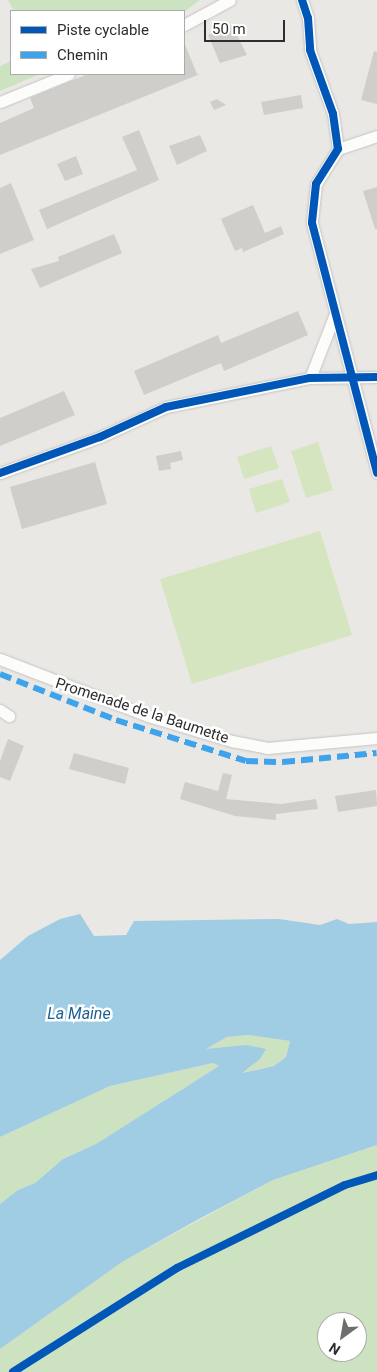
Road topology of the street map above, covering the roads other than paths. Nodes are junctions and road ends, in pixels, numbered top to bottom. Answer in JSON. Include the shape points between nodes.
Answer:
{"nodes":[{"id":1,"x":230,"y":0,"type":"edge"},
{"id":2,"x":302,"y":0,"type":"edge"},
{"id":3,"x":185,"y":25,"type":"edge"},
{"id":4,"x":67,"y":75,"type":"edge"},
{"id":5,"x":0,"y":102,"type":"edge"},
{"id":6,"x":377,"y":136,"type":"edge"},
{"id":7,"x":338,"y":148,"type":"junction"},
{"id":8,"x":335,"y":312,"type":"junction"},
{"id":9,"x":352,"y":375,"type":"junction"},
{"id":10,"x":377,"y":377,"type":"edge"},
{"id":11,"x":310,"y":378,"type":"junction"},
{"id":12,"x":0,"y":473,"type":"edge"},
{"id":13,"x":377,"y":473,"type":"edge"},
{"id":14,"x":0,"y":659,"type":"edge"},
{"id":15,"x":377,"y":738,"type":"edge"}],
"edges":[{"from":1,"to":3,"type":"street"},
{"from":2,"to":7,"type":"street","via":[[308,18],[310,50],[334,114]]},
{"from":4,"to":5,"type":"street"},
{"from":6,"to":7,"type":"street"},
{"from":7,"to":8,"type":"street","via":[[316,184],[312,223]]},
{"from":8,"to":9,"type":"street"},
{"from":8,"to":11,"type":"street"},
{"from":9,"to":10,"type":"street"},
{"from":9,"to":11,"type":"street"},
{"from":9,"to":13,"type":"street"},
{"from":11,"to":12,"type":"street","via":[[166,407],[100,437]]},
{"from":14,"to":15,"type":"street","name":"Promenade de la Baumette","via":[[148,716],[232,741],[267,748]]}]}
